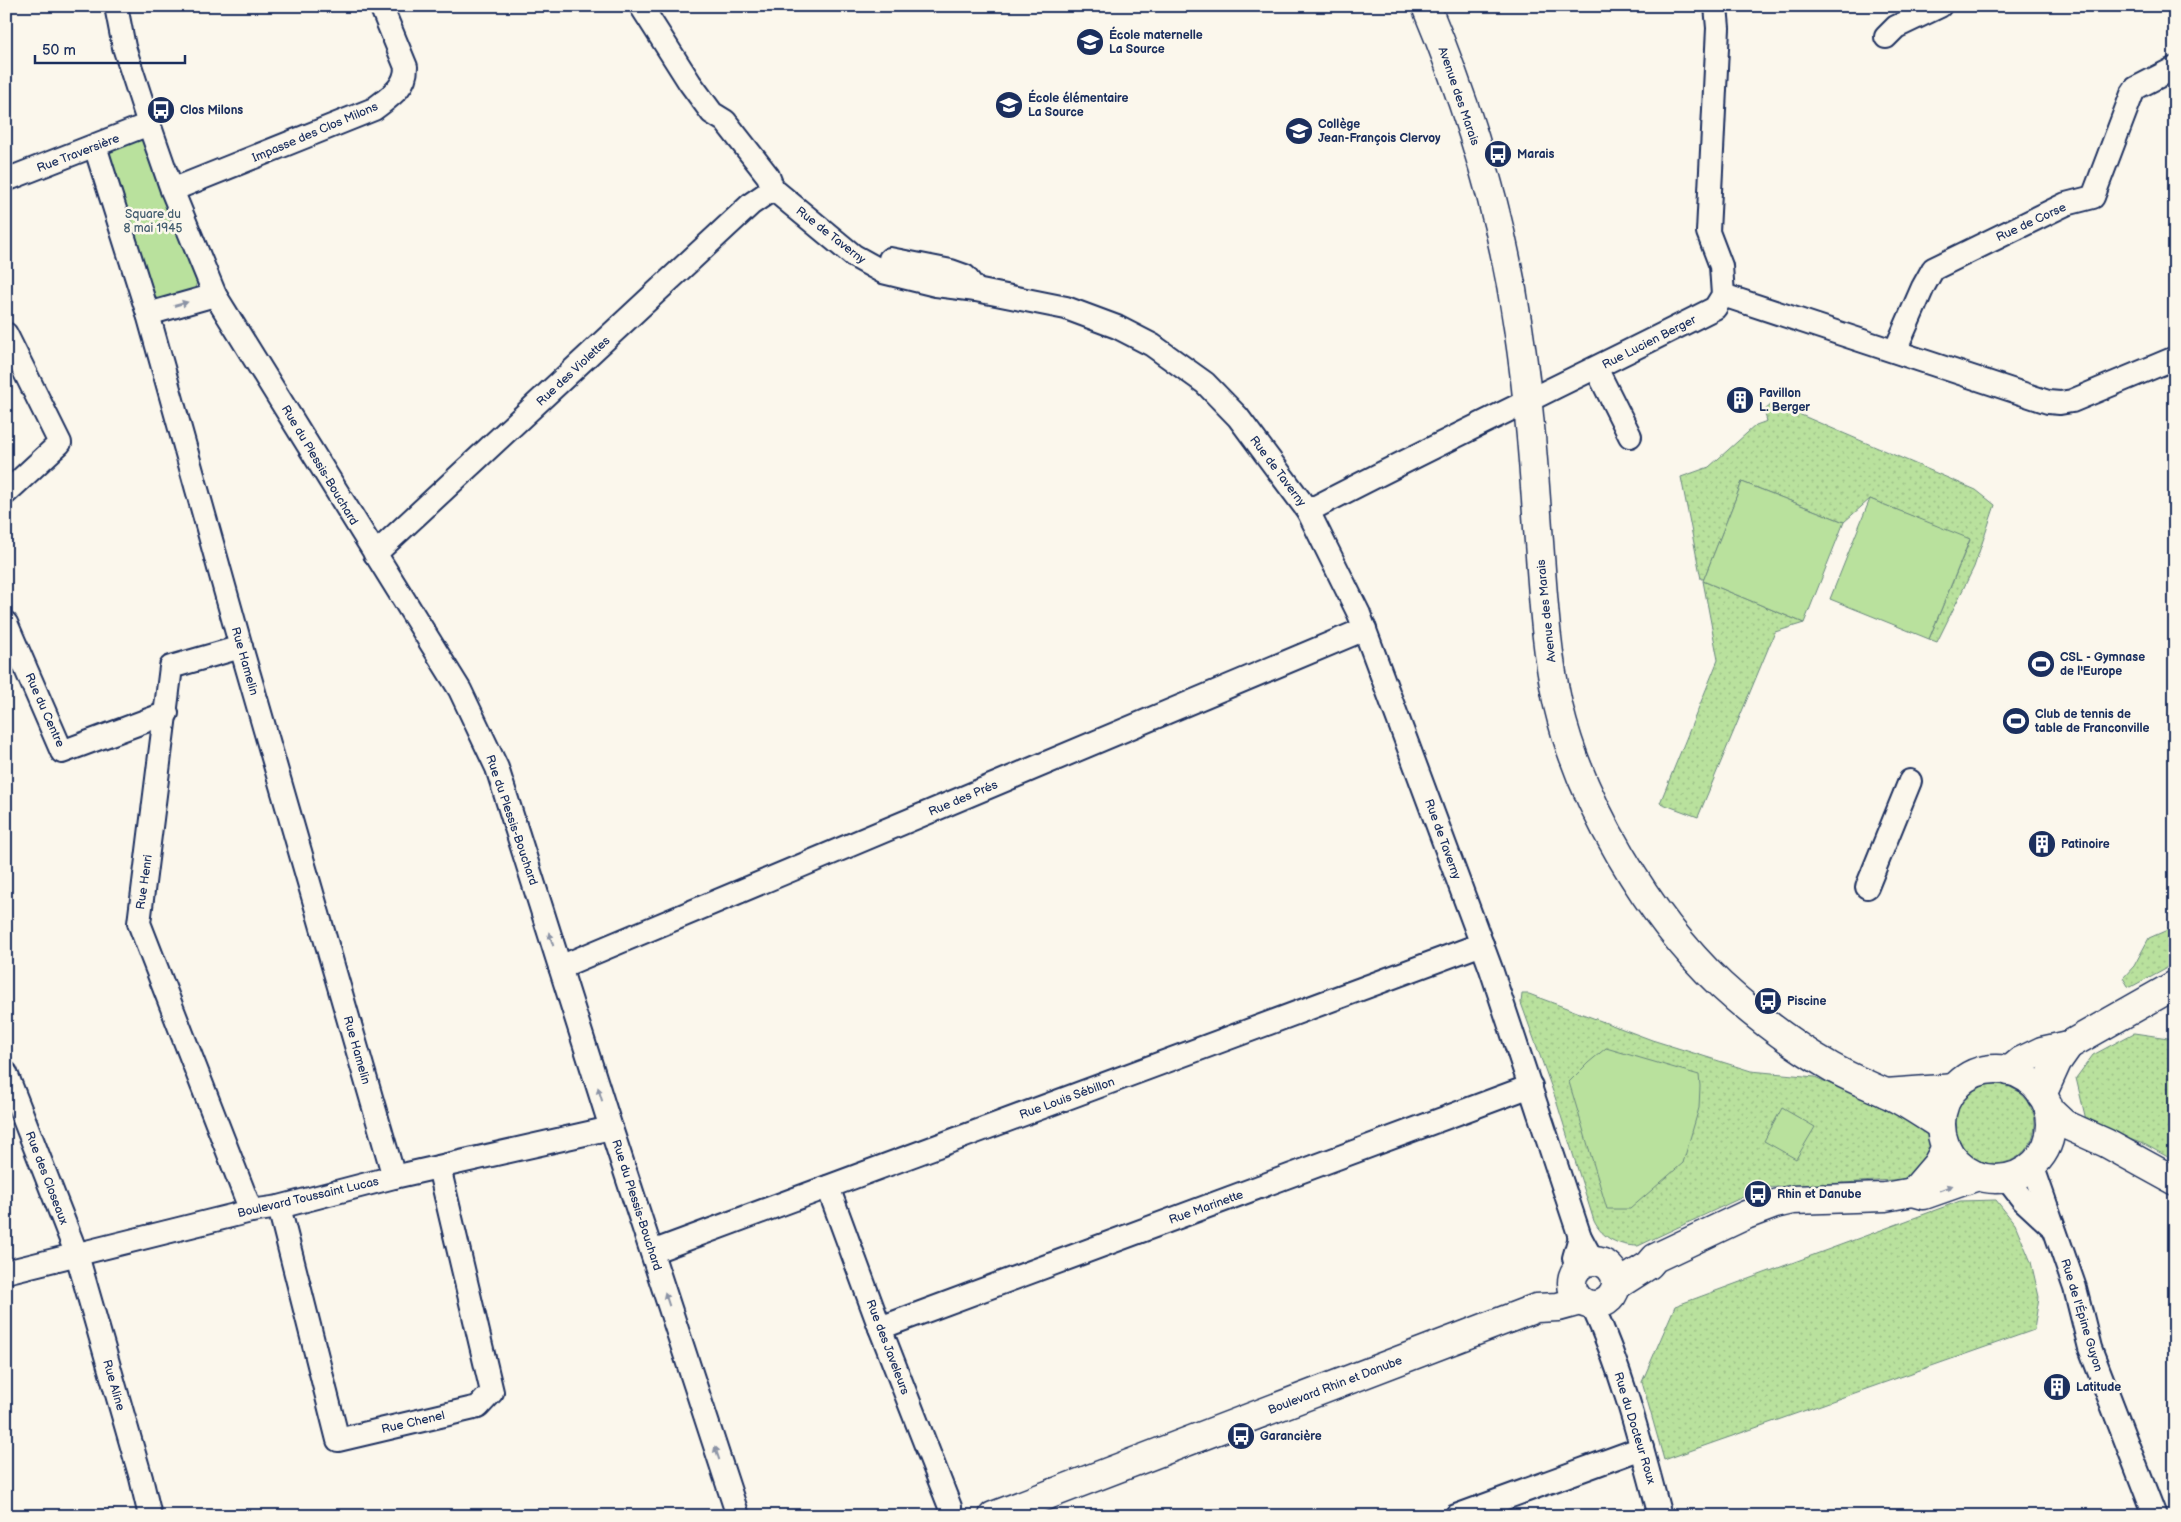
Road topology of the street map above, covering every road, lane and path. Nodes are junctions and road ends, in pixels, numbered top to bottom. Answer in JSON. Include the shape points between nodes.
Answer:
{"nodes":[{"id":1,"x":116,"y":6,"type":"edge"},
{"id":2,"x":381,"y":6,"type":"edge"},
{"id":3,"x":641,"y":6,"type":"edge"},
{"id":4,"x":1426,"y":6,"type":"edge"},
{"id":5,"x":1716,"y":6,"type":"edge"},
{"id":6,"x":1940,"y":6,"type":"edge"},
{"id":7,"x":1886,"y":37,"type":"dead end"},
{"id":8,"x":2175,"y":68,"type":"edge"},
{"id":9,"x":149,"y":124,"type":"junction"},
{"id":10,"x":95,"y":146,"type":"junction"},
{"id":11,"x":6,"y":180,"type":"edge"},
{"id":12,"x":172,"y":190,"type":"junction"},
{"id":13,"x":774,"y":190,"type":"junction"},
{"id":14,"x":215,"y":295,"type":"junction"},
{"id":15,"x":1723,"y":295,"type":"junction"},
{"id":16,"x":148,"y":314,"type":"junction"},
{"id":17,"x":6,"y":334,"type":"edge"},
{"id":18,"x":1895,"y":351,"type":"junction"},
{"id":19,"x":2175,"y":358,"type":"edge"},
{"id":20,"x":1596,"y":368,"type":"junction"},
{"id":21,"x":1528,"y":400,"type":"junction"},
{"id":22,"x":1630,"y":436,"type":"dead end"},
{"id":23,"x":6,"y":493,"type":"edge"},
{"id":24,"x":1308,"y":511,"type":"junction"},
{"id":25,"x":374,"y":554,"type":"junction"},
{"id":26,"x":7,"y":625,"type":"edge"},
{"id":27,"x":1365,"y":629,"type":"junction"},
{"id":28,"x":241,"y":647,"type":"junction"},
{"id":29,"x":167,"y":712,"type":"junction"},
{"id":30,"x":1910,"y":782,"type":"dead end"},
{"id":31,"x":1867,"y":887,"type":"dead end"},
{"id":32,"x":1482,"y":944,"type":"junction"},
{"id":33,"x":560,"y":967,"type":"junction"},
{"id":34,"x":2175,"y":985,"type":"edge"},
{"id":35,"x":2069,"y":1045,"type":"junction"},
{"id":36,"x":2009,"y":1070,"type":"junction"},
{"id":37,"x":6,"y":1073,"type":"edge"},
{"id":38,"x":1531,"y":1086,"type":"junction"},
{"id":39,"x":1954,"y":1088,"type":"junction"},
{"id":40,"x":1886,"y":1093,"type":"junction"},
{"id":41,"x":2046,"y":1102,"type":"junction"},
{"id":42,"x":611,"y":1128,"type":"junction"},
{"id":43,"x":1943,"y":1136,"type":"junction"},
{"id":44,"x":2039,"y":1157,"type":"junction"},
{"id":45,"x":2133,"y":1158,"type":"junction"},
{"id":46,"x":439,"y":1167,"type":"junction"},
{"id":47,"x":1978,"y":1176,"type":"junction"},
{"id":48,"x":394,"y":1177,"type":"junction"},
{"id":49,"x":2006,"y":1178,"type":"junction"},
{"id":50,"x":2175,"y":1181,"type":"edge"},
{"id":51,"x":828,"y":1187,"type":"junction"},
{"id":52,"x":1913,"y":1192,"type":"junction"},
{"id":53,"x":279,"y":1206,"type":"junction"},
{"id":54,"x":251,"y":1211,"type":"junction"},
{"id":55,"x":2052,"y":1227,"type":"junction"},
{"id":56,"x":652,"y":1252,"type":"junction"},
{"id":57,"x":77,"y":1255,"type":"junction"},
{"id":58,"x":6,"y":1272,"type":"edge"},
{"id":59,"x":1593,"y":1284,"type":"junction"},
{"id":60,"x":880,"y":1328,"type":"junction"},
{"id":61,"x":1642,"y":1448,"type":"junction"},
{"id":62,"x":950,"y":1507,"type":"dead end"},
{"id":63,"x":150,"y":1516,"type":"edge"},
{"id":64,"x":738,"y":1516,"type":"edge"},
{"id":65,"x":993,"y":1516,"type":"edge"},
{"id":66,"x":1456,"y":1516,"type":"edge"},
{"id":67,"x":1660,"y":1516,"type":"edge"},
{"id":68,"x":2155,"y":1516,"type":"edge"}],
"edges":[{"from":1,"to":9,"type":"street","name":"Rue du Plessis-Bouchard","via":[[124,48]]},
{"from":2,"to":12,"type":"street","name":"Impasse des Clos Milons","via":[[406,66],[403,83],[393,94],[374,109]]},
{"from":3,"to":13,"type":"street","name":"Rue de Taverny","via":[[712,113],[725,121],[740,152],[768,176]]},
{"from":4,"to":21,"type":"main road","name":"Avenue des Marais","via":[[1483,165],[1501,233]]},
{"from":5,"to":15,"type":"street","via":[[1718,28],[1708,232],[1720,266]]},
{"from":6,"to":7,"type":"street","via":[[1896,28]]},
{"from":8,"to":18,"type":"street","name":"Rue de Corse","via":[[2136,88],[2132,94],[2093,197],[2066,204],[1933,269]]},
{"from":9,"to":10,"type":"street","name":"Rue Traversière"},
{"from":9,"to":12,"type":"street","name":"Rue du Plessis-Bouchard"},
{"from":10,"to":11,"type":"street","name":"Rue Traversière"},
{"from":10,"to":16,"type":"street","name":"Rue Hamelin"},
{"from":12,"to":14,"type":"street","name":"Rue du Plessis-Bouchard"},
{"from":13,"to":24,"type":"street","name":"Rue de Taverny","via":[[854,256],[883,272],[908,270],[976,290],[1066,308],[1152,344],[1205,383],[1238,417]]},
{"from":13,"to":25,"type":"street","name":"Rue des Violettes","via":[[751,204]]},
{"from":16,"to":14,"type":"street","one_way":true},
{"from":14,"to":25,"type":"street","name":"Rue du Plessis-Bouchard"},
{"from":15,"to":18,"type":"street"},
{"from":15,"to":20,"type":"street","name":"Rue Lucien Berger","via":[[1714,308]]},
{"from":16,"to":28,"type":"street","name":"Rue Hamelin"},
{"from":17,"to":23,"type":"street","via":[[60,443]]},
{"from":18,"to":19,"type":"street","via":[[2048,402],[2060,403]]},
{"from":20,"to":21,"type":"street","name":"Rue Lucien Berger"},
{"from":20,"to":22,"type":"street"},
{"from":21,"to":24,"type":"street","name":"Rue Lucien Berger"},
{"from":21,"to":40,"type":"main road","name":"Avenue des Marais","via":[[1545,622],[1558,702],[1578,766],[1608,831],[1668,926],[1719,983],[1796,1045],[1858,1082]]},
{"from":24,"to":27,"type":"street","name":"Rue de Taverny"},
{"from":33,"to":25,"type":"street","name":"Rue du Plessis-Bouchard","one_way":true,"via":[[496,768],[460,690]]},
{"from":26,"to":29,"type":"street","name":"Rue du Centre","via":[[62,752]]},
{"from":27,"to":32,"type":"street","name":"Rue de Taverny"},
{"from":27,"to":33,"type":"street","name":"Rue des Prés"},
{"from":28,"to":29,"type":"street","name":"Rue Henri","via":[[172,666]]},
{"from":28,"to":48,"type":"street","name":"Rue Hamelin"},
{"from":29,"to":54,"type":"street","name":"Rue Henri","via":[[139,923]]},
{"from":30,"to":31,"type":"street"},
{"from":32,"to":38,"type":"street","name":"Rue de Taverny"},
{"from":32,"to":51,"type":"street","name":"Rue Louis Sébillon"},
{"from":42,"to":33,"type":"street","name":"Rue du Plessis-Bouchard","one_way":true},
{"from":34,"to":35,"type":"main road"},
{"from":35,"to":36,"type":"main road","via":[[2042,1051]]},
{"from":35,"to":41,"type":"main road","via":[[2057,1062]]},
{"from":36,"to":39,"type":"main road","via":[[1979,1072]]},
{"from":36,"to":41,"type":"main road","via":[[2034,1084]]},
{"from":37,"to":57,"type":"street","name":"Rue des Closeaux"},
{"from":38,"to":59,"type":"street","name":"Rue de Taverny"},
{"from":38,"to":60,"type":"street","name":"Rue Marinette"},
{"from":39,"to":40,"type":"main road","name":"Avenue des Marais"},
{"from":39,"to":43,"type":"main road","via":[[1942,1112]]},
{"from":40,"to":43,"type":"main road","name":"Avenue des Marais","via":[[1913,1108]]},
{"from":41,"to":44,"type":"main road","via":[[2051,1123],[2050,1136]]},
{"from":41,"to":45,"type":"main road","via":[[2064,1124]]},
{"from":42,"to":46,"type":"street","name":"Boulevard Toussaint Lucas"},
{"from":42,"to":56,"type":"street","name":"Rue du Plessis-Bouchard"},
{"from":43,"to":47,"type":"main road","via":[[1954,1160]]},
{"from":43,"to":52,"type":"main road","via":[[1937,1164]]},
{"from":44,"to":45,"type":"main road","via":[[2096,1149]]},
{"from":44,"to":49,"type":"main road","via":[[2020,1174]]},
{"from":44,"to":55,"type":"street","name":"Rue de l'Épine Guyon"},
{"from":45,"to":50,"type":"main road"},
{"from":46,"to":48,"type":"street","name":"Boulevard Toussaint Lucas"},
{"from":46,"to":53,"type":"street","name":"Rue Chenel","via":[[492,1392],[478,1407],[338,1440]]},
{"from":47,"to":49,"type":"main road"},
{"from":52,"to":47,"type":"main road","name":"Boulevard Rhin et Danube","one_way":true,"via":[[1924,1195]]},
{"from":48,"to":53,"type":"street","name":"Boulevard Toussaint Lucas"},
{"from":49,"to":55,"type":"street","name":"Rue de l'Épine Guyon","via":[[2023,1200]]},
{"from":51,"to":56,"type":"street","name":"Rue Louis Sébillon"},
{"from":51,"to":60,"type":"street","name":"Rue des Javeleurs"},
{"from":52,"to":59,"type":"main road","name":"Boulevard Rhin et Danube","via":[[1885,1197],[1792,1200],[1775,1204],[1655,1258],[1645,1256]]},
{"from":53,"to":54,"type":"street","name":"Boulevard Toussaint Lucas"},
{"from":54,"to":57,"type":"street","name":"Boulevard Toussaint Lucas"},
{"from":55,"to":68,"type":"street","name":"Rue de l'Épine Guyon","via":[[2075,1288],[2090,1348]]},
{"from":64,"to":56,"type":"street","name":"Rue du Plessis-Bouchard","one_way":true},
{"from":57,"to":58,"type":"street","name":"Boulevard Toussaint Lucas"},
{"from":57,"to":63,"type":"street","name":"Rue Aline"},
{"from":59,"to":61,"type":"street","name":"Rue du Docteur Roux"},
{"from":59,"to":65,"type":"main road","name":"Boulevard Rhin et Danube","via":[[1553,1293],[1536,1308]]},
{"from":60,"to":62,"type":"street","name":"Rue des Javeleurs"},
{"from":61,"to":66,"type":"street"},
{"from":61,"to":67,"type":"street","name":"Rue du Docteur Roux"}]}
